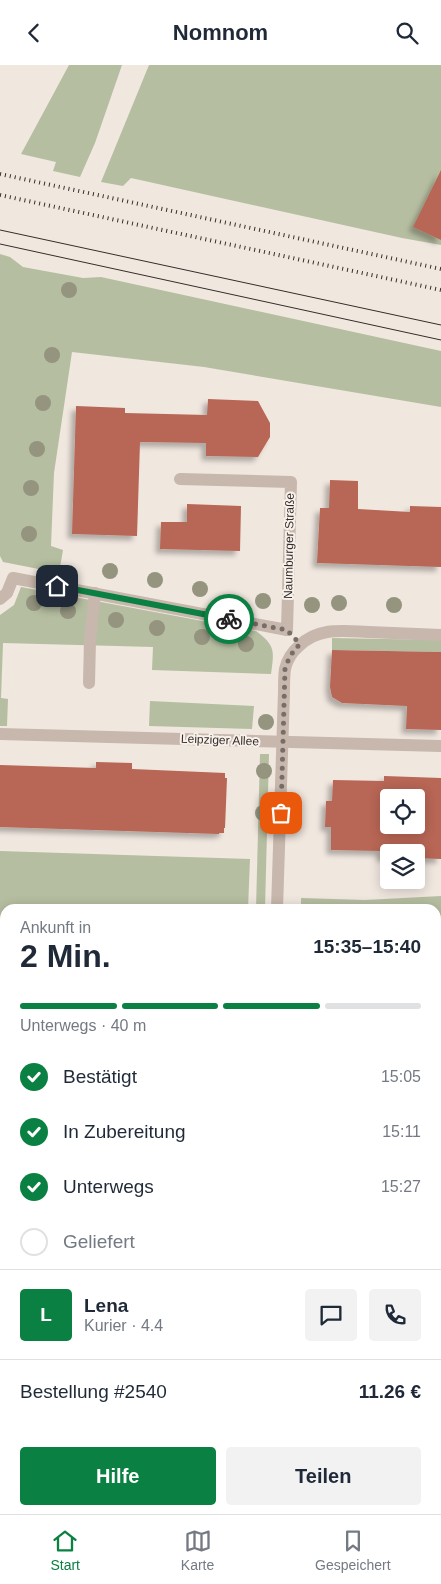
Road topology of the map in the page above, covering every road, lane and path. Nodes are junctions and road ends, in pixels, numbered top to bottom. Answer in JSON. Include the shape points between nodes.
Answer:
{"nodes":[{"id":1,"x":180,"y":479,"type":"dead end"},
{"id":2,"x":95,"y":593,"type":"junction"},
{"id":3,"x":0,"y":599,"type":"edge"},
{"id":4,"x":287,"y":630,"type":"junction"},
{"id":5,"x":441,"y":635,"type":"edge"},
{"id":6,"x":300,"y":644,"type":"junction"},
{"id":7,"x":89,"y":683,"type":"dead end"},
{"id":8,"x":0,"y":734,"type":"edge"},
{"id":9,"x":282,"y":742,"type":"junction"},
{"id":10,"x":441,"y":746,"type":"edge"},
{"id":11,"x":277,"y":904,"type":"edge"}],
"edges":[{"from":1,"to":4,"type":"street","name":"Naumburger Straße","via":[[291,482]]},
{"from":2,"to":3,"type":"street","via":[[13,578],[7,593]]},
{"from":2,"to":4,"type":"street"},
{"from":2,"to":7,"type":"street"},
{"from":4,"to":6,"type":"street"},
{"from":5,"to":6,"type":"street","via":[[328,631]]},
{"from":6,"to":9,"type":"street","via":[[285,669]]},
{"from":8,"to":9,"type":"street","name":"Leipziger Allee"},
{"from":9,"to":10,"type":"street","name":"Leipziger Allee"},
{"from":9,"to":11,"type":"street"}]}
